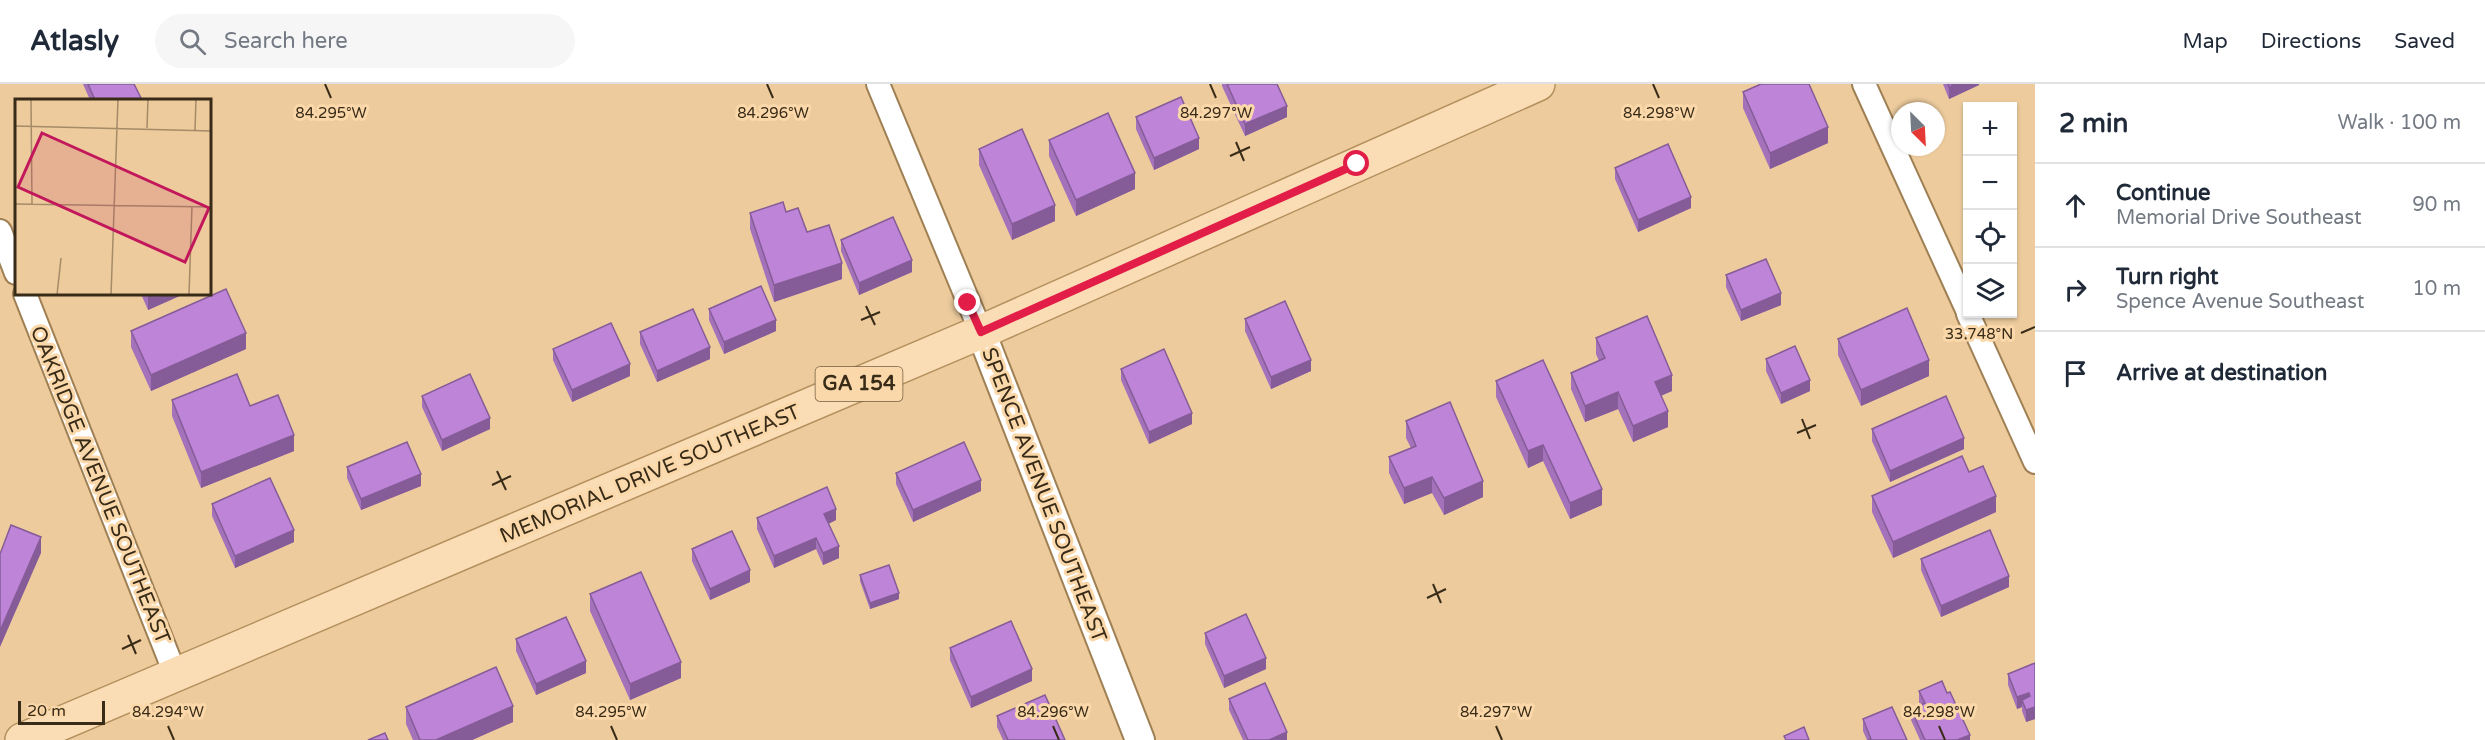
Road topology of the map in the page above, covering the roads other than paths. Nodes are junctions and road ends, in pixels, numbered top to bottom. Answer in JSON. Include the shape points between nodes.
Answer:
{"nodes":[{"id":1,"x":878,"y":84,"type":"edge"},
{"id":2,"x":1538,"y":84,"type":"edge"},
{"id":3,"x":1864,"y":84,"type":"edge"},
{"id":4,"x":0,"y":231,"type":"edge"},
{"id":5,"x":15,"y":270,"type":"edge"},
{"id":6,"x":26,"y":296,"type":"edge"},
{"id":7,"x":1963,"y":302,"type":"edge"},
{"id":8,"x":1970,"y":318,"type":"edge"},
{"id":9,"x":981,"y":332,"type":"junction"},
{"id":10,"x":2035,"y":462,"type":"edge"},
{"id":11,"x":176,"y":676,"type":"junction"},
{"id":12,"x":22,"y":740,"type":"edge"},
{"id":13,"x":1140,"y":740,"type":"edge"}],
"edges":[{"from":1,"to":9,"type":"street","name":"SPENCE AVENUE SOUTHEAST"},
{"from":2,"to":9,"type":"main road","name":"MEMORIAL DRIVE SOUTHEAST","number":"GA 154"},
{"from":3,"to":7,"type":"street"},
{"from":4,"to":5,"type":"street"},
{"from":6,"to":11,"type":"street","name":"OAKRIDGE AVENUE SOUTHEAST"},
{"from":8,"to":10,"type":"street"},
{"from":9,"to":11,"type":"main road","name":"MEMORIAL DRIVE SOUTHEAST","number":"GA 154"},
{"from":9,"to":13,"type":"street","name":"SPENCE AVENUE SOUTHEAST"},
{"from":11,"to":12,"type":"main road","name":"MEMORIAL DRIVE SOUTHEAST","number":"GA 154"}]}
